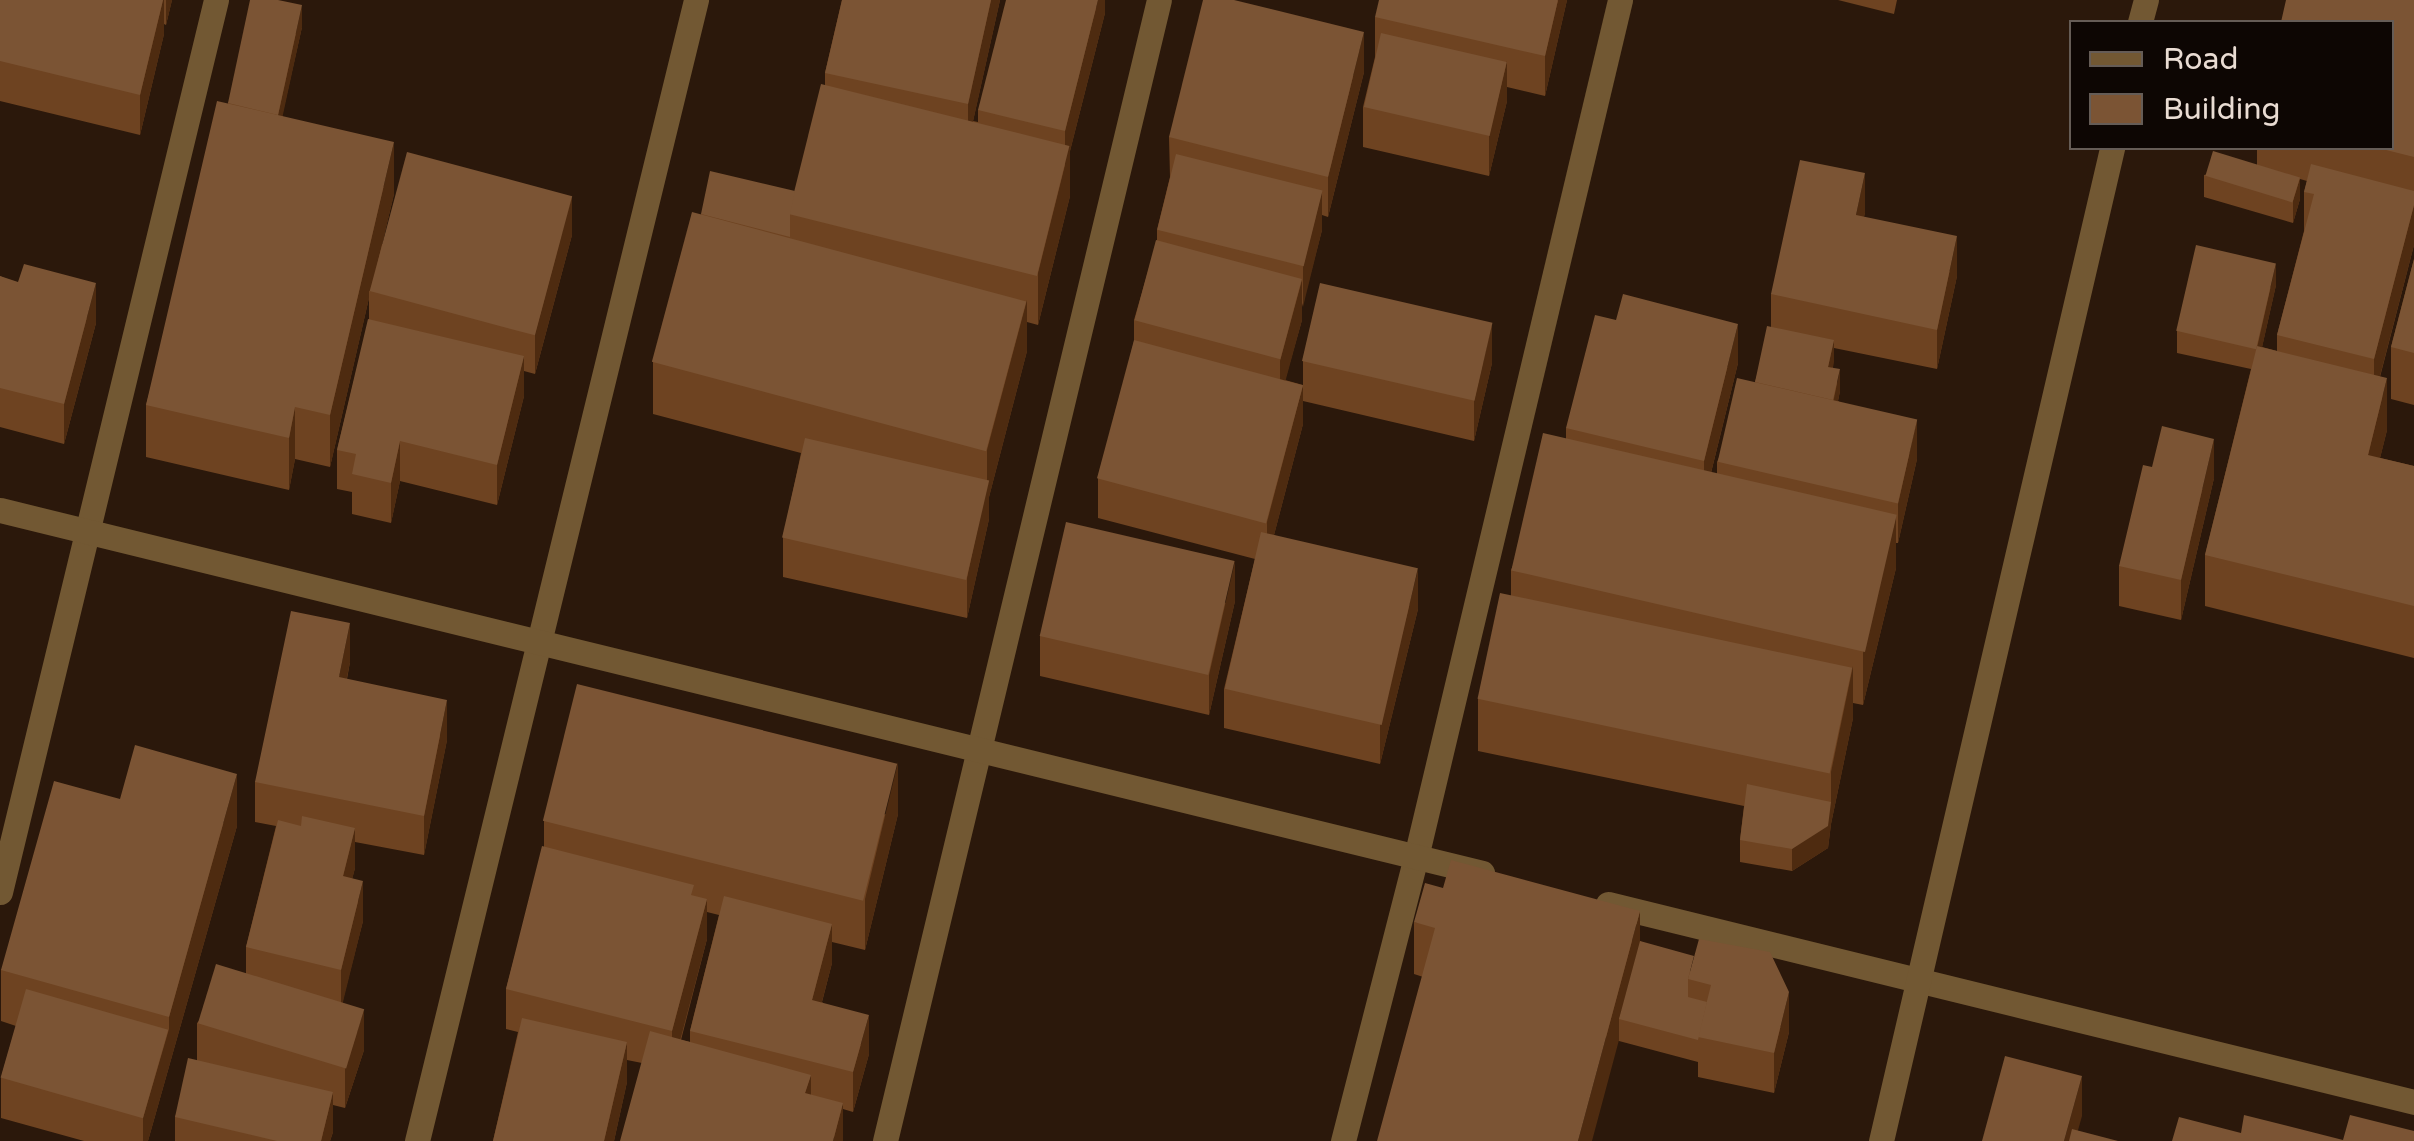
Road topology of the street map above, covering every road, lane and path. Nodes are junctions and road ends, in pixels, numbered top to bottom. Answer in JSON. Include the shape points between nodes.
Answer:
{"nodes":[{"id":1,"x":216,"y":0,"type":"edge"},
{"id":2,"x":696,"y":0,"type":"edge"},
{"id":3,"x":1159,"y":0,"type":"edge"},
{"id":4,"x":1620,"y":0,"type":"edge"},
{"id":5,"x":2112,"y":150,"type":"edge"},
{"id":6,"x":0,"y":510,"type":"edge"},
{"id":7,"x":88,"y":531,"type":"junction"},
{"id":8,"x":539,"y":642,"type":"junction"},
{"id":9,"x":975,"y":750,"type":"junction"},
{"id":10,"x":1416,"y":857,"type":"junction"},
{"id":11,"x":1510,"y":880,"type":"edge"},
{"id":12,"x":0,"y":892,"type":"edge"},
{"id":13,"x":1584,"y":898,"type":"edge"},
{"id":14,"x":1921,"y":981,"type":"junction"},
{"id":15,"x":2414,"y":1102,"type":"edge"},
{"id":16,"x":416,"y":1141,"type":"edge"},
{"id":17,"x":885,"y":1141,"type":"edge"},
{"id":18,"x":1343,"y":1141,"type":"edge"},
{"id":19,"x":1881,"y":1141,"type":"edge"}],
"edges":[{"from":1,"to":7,"type":"street"},
{"from":2,"to":8,"type":"street"},
{"from":3,"to":9,"type":"street"},
{"from":4,"to":10,"type":"street"},
{"from":5,"to":14,"type":"street"},
{"from":6,"to":7,"type":"street"},
{"from":7,"to":8,"type":"street"},
{"from":7,"to":12,"type":"street"},
{"from":8,"to":9,"type":"street"},
{"from":8,"to":16,"type":"street"},
{"from":9,"to":10,"type":"street"},
{"from":9,"to":17,"type":"street"},
{"from":10,"to":11,"type":"street"},
{"from":10,"to":18,"type":"street"},
{"from":13,"to":14,"type":"street"},
{"from":14,"to":15,"type":"street"},
{"from":14,"to":19,"type":"street"}]}
